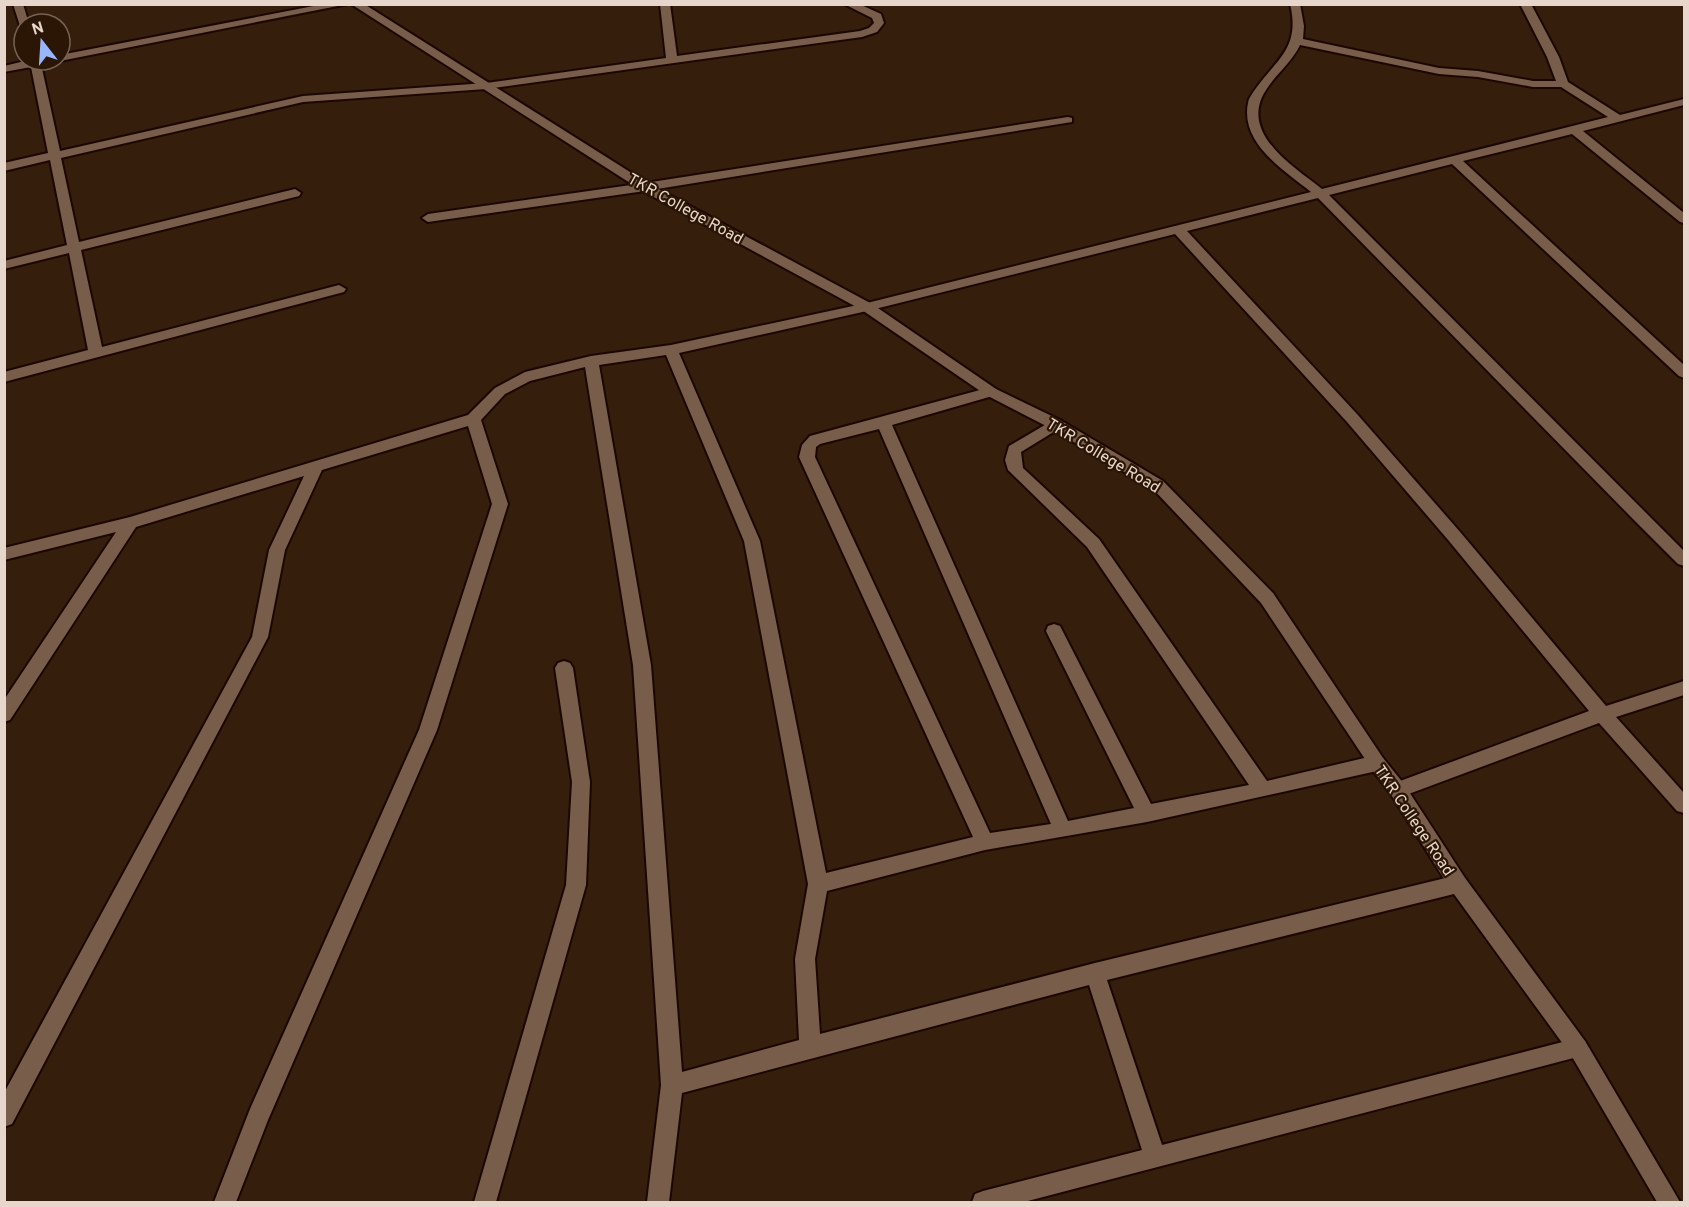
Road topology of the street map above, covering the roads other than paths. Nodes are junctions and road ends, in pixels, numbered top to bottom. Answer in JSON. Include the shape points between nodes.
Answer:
{"nodes":[{"id":1,"x":343,"y":4,"type":"edge"},
{"id":2,"x":356,"y":4,"type":"edge"},
{"id":3,"x":665,"y":4,"type":"edge"},
{"id":4,"x":849,"y":4,"type":"edge"},
{"id":5,"x":1295,"y":4,"type":"edge"},
{"id":6,"x":1525,"y":4,"type":"edge"},
{"id":7,"x":1297,"y":41,"type":"junction"},
{"id":8,"x":72,"y":56,"type":"edge"},
{"id":9,"x":672,"y":61,"type":"junction"},
{"id":10,"x":41,"y":72,"type":"edge"},
{"id":11,"x":1563,"y":84,"type":"junction"},
{"id":12,"x":486,"y":86,"type":"junction"},
{"id":13,"x":1684,"y":103,"type":"edge"},
{"id":14,"x":1618,"y":119,"type":"junction"},
{"id":15,"x":1068,"y":120,"type":"dead end"},
{"id":16,"x":1575,"y":130,"type":"junction"},
{"id":17,"x":54,"y":155,"type":"junction"},
{"id":18,"x":1455,"y":161,"type":"junction"},
{"id":19,"x":4,"y":167,"type":"edge"},
{"id":20,"x":645,"y":187,"type":"junction"},
{"id":21,"x":295,"y":194,"type":"dead end"},
{"id":22,"x":1322,"y":194,"type":"junction"},
{"id":23,"x":428,"y":218,"type":"dead end"},
{"id":24,"x":1684,"y":219,"type":"edge"},
{"id":25,"x":1179,"y":230,"type":"junction"},
{"id":26,"x":74,"y":248,"type":"junction"},
{"id":27,"x":4,"y":265,"type":"edge"},
{"id":28,"x":339,"y":289,"type":"dead end"},
{"id":29,"x":867,"y":308,"type":"junction"},
{"id":30,"x":671,"y":350,"type":"junction"},
{"id":31,"x":96,"y":353,"type":"junction"},
{"id":32,"x":591,"y":361,"type":"junction"},
{"id":33,"x":1684,"y":373,"type":"edge"},
{"id":34,"x":4,"y":377,"type":"edge"},
{"id":35,"x":991,"y":392,"type":"junction"},
{"id":36,"x":473,"y":419,"type":"junction"},
{"id":37,"x":883,"y":423,"type":"junction"},
{"id":38,"x":1055,"y":424,"type":"junction"},
{"id":39,"x":316,"y":468,"type":"junction"},
{"id":40,"x":130,"y":523,"type":"junction"},
{"id":41,"x":4,"y":554,"type":"edge"},
{"id":42,"x":1684,"y":560,"type":"edge"},
{"id":43,"x":1054,"y":631,"type":"dead end"},
{"id":44,"x":564,"y":668,"type":"dead end"},
{"id":45,"x":1684,"y":688,"type":"edge"},
{"id":46,"x":1602,"y":714,"type":"junction"},
{"id":47,"x":4,"y":715,"type":"edge"},
{"id":48,"x":1377,"y":763,"type":"junction"},
{"id":49,"x":1263,"y":790,"type":"junction"},
{"id":50,"x":1398,"y":790,"type":"junction"},
{"id":51,"x":1684,"y":805,"type":"edge"},
{"id":52,"x":1147,"y":814,"type":"junction"},
{"id":53,"x":1063,"y":830,"type":"junction"},
{"id":54,"x":985,"y":842,"type":"junction"},
{"id":55,"x":818,"y":884,"type":"junction"},
{"id":56,"x":1458,"y":884,"type":"junction"},
{"id":57,"x":1095,"y":973,"type":"junction"},
{"id":58,"x":810,"y":1046,"type":"junction"},
{"id":59,"x":1578,"y":1048,"type":"junction"},
{"id":60,"x":672,"y":1085,"type":"junction"},
{"id":61,"x":4,"y":1116,"type":"edge"},
{"id":62,"x":1155,"y":1157,"type":"junction"},
{"id":63,"x":225,"y":1203,"type":"edge"},
{"id":64,"x":485,"y":1203,"type":"edge"},
{"id":65,"x":658,"y":1203,"type":"edge"},
{"id":66,"x":983,"y":1203,"type":"edge"},
{"id":67,"x":1669,"y":1203,"type":"edge"}],
"edges":[{"from":1,"to":8,"type":"street"},
{"from":2,"to":12,"type":"street","name":"TKR College Road"},
{"from":3,"to":9,"type":"street"},
{"from":4,"to":9,"type":"street","via":[[877,16],[879,23],[862,34]]},
{"from":5,"to":7,"type":"street","via":[[1299,21]]},
{"from":6,"to":11,"type":"street"},
{"from":7,"to":11,"type":"street","via":[[1428,69],[1533,84]]},
{"from":7,"to":22,"type":"street","via":[[1255,99],[1252,119],[1266,149]]},
{"from":9,"to":12,"type":"street"},
{"from":10,"to":17,"type":"street"},
{"from":11,"to":14,"type":"street"},
{"from":12,"to":17,"type":"street","via":[[303,99]]},
{"from":12,"to":20,"type":"street","name":"TKR College Road"},
{"from":13,"to":14,"type":"street"},
{"from":14,"to":16,"type":"street"},
{"from":15,"to":20,"type":"street"},
{"from":16,"to":18,"type":"street"},
{"from":16,"to":24,"type":"street"},
{"from":17,"to":19,"type":"street"},
{"from":17,"to":26,"type":"street"},
{"from":18,"to":22,"type":"street"},
{"from":18,"to":33,"type":"street"},
{"from":20,"to":23,"type":"street"},
{"from":20,"to":29,"type":"street","name":"TKR College Road"},
{"from":21,"to":26,"type":"street"},
{"from":22,"to":25,"type":"street"},
{"from":22,"to":42,"type":"street"},
{"from":25,"to":29,"type":"street"},
{"from":25,"to":46,"type":"street","via":[[1352,418]]},
{"from":26,"to":27,"type":"street"},
{"from":26,"to":31,"type":"street"},
{"from":28,"to":31,"type":"street"},
{"from":29,"to":30,"type":"street"},
{"from":29,"to":35,"type":"street","name":"TKR College Road"},
{"from":30,"to":32,"type":"street"},
{"from":30,"to":55,"type":"street","via":[[752,541]]},
{"from":31,"to":34,"type":"street"},
{"from":32,"to":36,"type":"street","via":[[525,377],[500,391]]},
{"from":32,"to":60,"type":"street","via":[[642,666]]},
{"from":35,"to":37,"type":"street"},
{"from":35,"to":38,"type":"street","name":"TKR College Road"},
{"from":36,"to":39,"type":"street"},
{"from":36,"to":63,"type":"street","via":[[500,504],[428,730],[258,1117]]},
{"from":37,"to":53,"type":"street"},
{"from":37,"to":54,"type":"street","via":[[815,440],[809,445],[807,457]]},
{"from":38,"to":48,"type":"street","name":"TKR College Road","via":[[1158,484],[1268,598]]},
{"from":38,"to":49,"type":"street","via":[[1014,450],[1017,470],[1093,543]]},
{"from":39,"to":40,"type":"street"},
{"from":39,"to":61,"type":"street","via":[[277,550],[260,637]]},
{"from":40,"to":41,"type":"street"},
{"from":40,"to":47,"type":"street"},
{"from":43,"to":52,"type":"street"},
{"from":44,"to":64,"type":"street","via":[[581,782],[576,885]]},
{"from":45,"to":46,"type":"street"},
{"from":46,"to":50,"type":"street"},
{"from":46,"to":51,"type":"street"},
{"from":48,"to":49,"type":"street"},
{"from":48,"to":50,"type":"street","name":"TKR College Road"},
{"from":49,"to":52,"type":"street"},
{"from":50,"to":56,"type":"street","name":"TKR College Road"},
{"from":52,"to":53,"type":"street"},
{"from":53,"to":54,"type":"street"},
{"from":54,"to":55,"type":"street"},
{"from":55,"to":58,"type":"street","via":[[805,959]]},
{"from":56,"to":57,"type":"street"},
{"from":56,"to":59,"type":"street","name":"TKR College Road"},
{"from":57,"to":58,"type":"street"},
{"from":57,"to":62,"type":"street"},
{"from":58,"to":60,"type":"street"},
{"from":59,"to":62,"type":"street"},
{"from":59,"to":67,"type":"street","name":"TKR College Road"},
{"from":60,"to":65,"type":"street"},
{"from":62,"to":66,"type":"street"}]}
